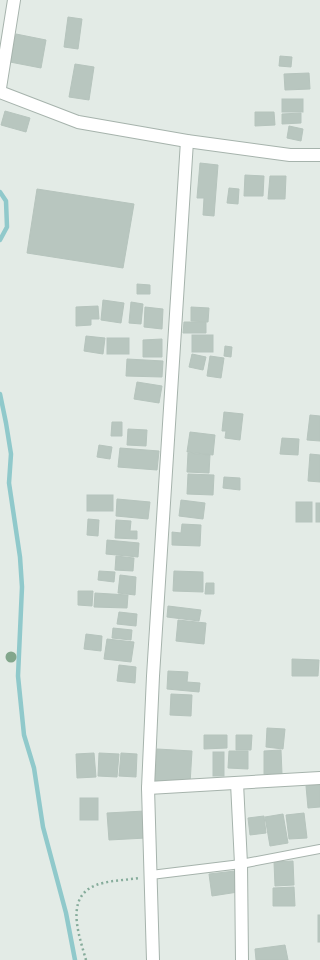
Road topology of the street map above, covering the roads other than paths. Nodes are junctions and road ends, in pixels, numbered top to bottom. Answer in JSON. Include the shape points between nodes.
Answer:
{"nodes":[{"id":1,"x":14,"y":0,"type":"edge"},
{"id":2,"x":0,"y":88,"type":"edge"},
{"id":3,"x":0,"y":92,"type":"edge"},
{"id":4,"x":187,"y":141,"type":"junction"},
{"id":5,"x":320,"y":155,"type":"edge"},
{"id":6,"x":320,"y":778,"type":"edge"},
{"id":7,"x":237,"y":783,"type":"junction"},
{"id":8,"x":148,"y":788,"type":"junction"},
{"id":9,"x":320,"y":849,"type":"edge"},
{"id":10,"x":241,"y":864,"type":"junction"},
{"id":11,"x":151,"y":875,"type":"junction"},
{"id":12,"x":153,"y":960,"type":"edge"},
{"id":13,"x":242,"y":960,"type":"edge"}],
"edges":[{"from":1,"to":2,"type":"street"},
{"from":3,"to":4,"type":"street","via":[[78,122]]},
{"from":4,"to":5,"type":"street","via":[[290,155]]},
{"from":4,"to":8,"type":"street"},
{"from":6,"to":7,"type":"street"},
{"from":7,"to":8,"type":"street"},
{"from":7,"to":10,"type":"street"},
{"from":8,"to":11,"type":"street"},
{"from":9,"to":10,"type":"lane"},
{"from":10,"to":11,"type":"lane"},
{"from":10,"to":13,"type":"street"},
{"from":11,"to":12,"type":"street"}]}
